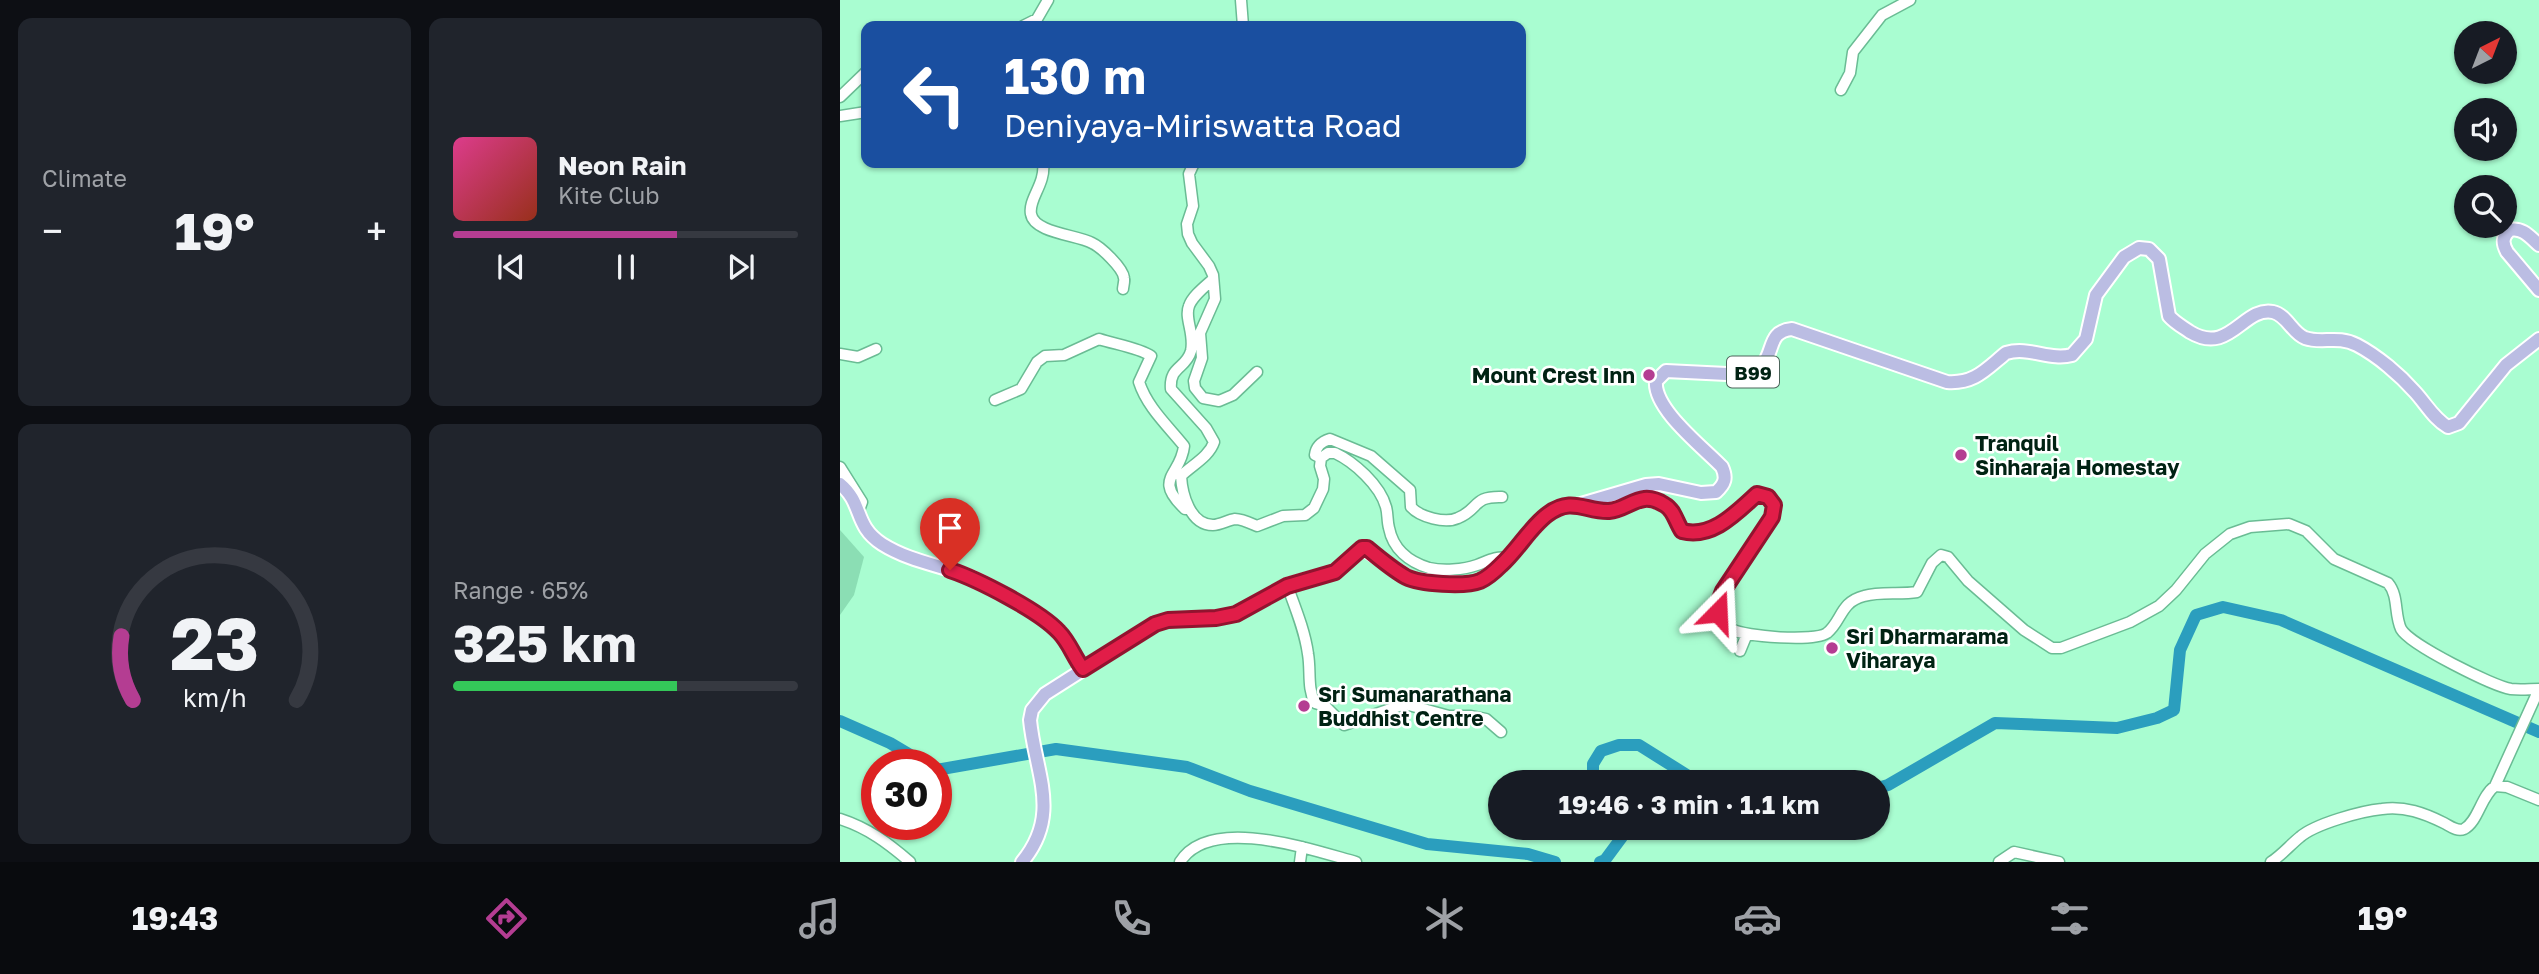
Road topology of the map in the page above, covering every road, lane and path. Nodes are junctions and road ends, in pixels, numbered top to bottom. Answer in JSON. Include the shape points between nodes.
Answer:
{"nodes":[{"id":1,"x":1048,"y":0,"type":"edge"},
{"id":2,"x":1241,"y":0,"type":"edge"},
{"id":3,"x":1910,"y":0,"type":"edge"},
{"id":4,"x":1033,"y":21,"type":"edge"},
{"id":5,"x":1243,"y":21,"type":"edge"},
{"id":6,"x":861,"y":77,"type":"edge"},
{"id":7,"x":1841,"y":90,"type":"dead end"},
{"id":8,"x":840,"y":97,"type":"edge"},
{"id":9,"x":861,"y":113,"type":"edge"},
{"id":10,"x":840,"y":116,"type":"edge"},
{"id":11,"x":1044,"y":168,"type":"edge"},
{"id":12,"x":1192,"y":168,"type":"edge"},
{"id":13,"x":2539,"y":245,"type":"edge"},
{"id":14,"x":1211,"y":281,"type":"junction"},
{"id":15,"x":1123,"y":289,"type":"dead end"},
{"id":16,"x":2539,"y":290,"type":"edge"},
{"id":17,"x":2539,"y":339,"type":"edge"},
{"id":18,"x":876,"y":349,"type":"dead end"},
{"id":19,"x":840,"y":354,"type":"edge"},
{"id":20,"x":1257,"y":372,"type":"dead end"},
{"id":21,"x":995,"y":400,"type":"dead end"},
{"id":22,"x":1321,"y":458,"type":"junction"},
{"id":23,"x":840,"y":467,"type":"edge"},
{"id":24,"x":840,"y":484,"type":"edge"},
{"id":25,"x":1502,"y":497,"type":"dead end"},
{"id":26,"x":1581,"y":504,"type":"junction"},
{"id":27,"x":858,"y":513,"type":"junction"},
{"id":28,"x":1194,"y":514,"type":"junction"},
{"id":29,"x":1508,"y":558,"type":"junction"},
{"id":30,"x":1287,"y":586,"type":"junction"},
{"id":31,"x":1747,"y":634,"type":"junction"},
{"id":32,"x":1740,"y":651,"type":"dead end"},
{"id":33,"x":1083,"y":669,"type":"junction"},
{"id":34,"x":2539,"y":689,"type":"edge"},
{"id":35,"x":1501,"y":732,"type":"dead end"},
{"id":36,"x":2495,"y":786,"type":"junction"},
{"id":37,"x":2539,"y":800,"type":"edge"},
{"id":38,"x":840,"y":819,"type":"edge"},
{"id":39,"x":1302,"y":847,"type":"junction"},
{"id":40,"x":910,"y":862,"type":"edge"},
{"id":41,"x":1022,"y":862,"type":"edge"},
{"id":42,"x":1180,"y":862,"type":"edge"},
{"id":43,"x":1300,"y":862,"type":"edge"},
{"id":44,"x":1356,"y":862,"type":"edge"},
{"id":45,"x":1999,"y":862,"type":"edge"},
{"id":46,"x":2059,"y":862,"type":"edge"},
{"id":47,"x":2271,"y":862,"type":"edge"}],
"edges":[{"from":1,"to":4,"type":"street"},
{"from":2,"to":5,"type":"street"},
{"from":3,"to":7,"type":"street","via":[[1882,15],[1853,52]]},
{"from":6,"to":8,"type":"street"},
{"from":9,"to":10,"type":"street"},
{"from":11,"to":15,"type":"street","via":[[1032,203],[1035,223],[1093,243],[1119,267],[1125,279]]},
{"from":12,"to":14,"type":"street","via":[[1188,234],[1209,266]]},
{"from":13,"to":16,"type":"main road","via":[[2515,229],[2503,240],[2507,252]]},
{"from":14,"to":20,"type":"street","via":[[1214,299],[1200,332],[1202,359],[1195,388],[1203,398],[1219,401],[1233,395]]},
{"from":14,"to":28,"type":"street","via":[[1190,303],[1191,351],[1170,380],[1171,388],[1214,442],[1181,476],[1182,493]]},
{"from":17,"to":26,"type":"main road","number":"B99","via":[[2507,365],[2459,423],[2448,427],[2374,355],[2342,339],[2303,337],[2272,312],[2256,315],[2215,339],[2200,338],[2169,316],[2159,259],[2149,249],[2138,248],[2124,257],[2096,295],[2086,339],[2066,357],[2012,351],[1970,380],[1947,382],[1783,330],[1768,360],[1747,375],[1667,371],[1656,382],[1657,396],[1722,467],[1725,482],[1711,494],[1659,484]]},
{"from":18,"to":19,"type":"street","via":[[858,357]]},
{"from":21,"to":28,"type":"street","via":[[1021,389],[1045,356],[1064,355],[1099,339],[1143,350],[1151,356],[1139,382],[1142,391],[1184,446],[1169,487],[1179,503]]},
{"from":22,"to":25,"type":"street","via":[[1315,455],[1316,448],[1330,439],[1371,456],[1410,490],[1411,507],[1424,517],[1455,519],[1481,499]]},
{"from":22,"to":28,"type":"street","via":[[1323,489],[1305,515],[1283,516],[1257,526],[1238,519],[1213,525]]},
{"from":22,"to":29,"type":"street","via":[[1335,453],[1367,478],[1386,507],[1394,544],[1408,559],[1445,570]]},
{"from":23,"to":27,"type":"street","via":[[859,493]]},
{"from":24,"to":27,"type":"main road","via":[[853,498]]},
{"from":26,"to":29,"type":"main road","number":"B99","via":[[1546,515]]},
{"from":26,"to":31,"type":"street","via":[[1595,511],[1613,510],[1651,499],[1674,512],[1682,531],[1695,534],[1711,530],[1757,494],[1768,497],[1774,505],[1772,517],[1718,604],[1726,625]]},
{"from":27,"to":33,"type":"main road","via":[[863,528],[896,552],[968,576],[1054,627]]},
{"from":29,"to":30,"type":"main road","number":"B99","via":[[1480,581],[1426,582],[1408,578],[1362,548],[1335,572]]},
{"from":30,"to":33,"type":"main road","number":"B99","via":[[1228,617],[1155,624]]},
{"from":30,"to":35,"type":"street","via":[[1308,654],[1310,695],[1344,725],[1405,704],[1449,716],[1486,719]]},
{"from":31,"to":32,"type":"street"},
{"from":31,"to":34,"type":"street","via":[[1824,635],[1843,608],[1864,595],[1917,592],[1941,555],[2024,630],[2061,648],[2159,606],[2205,554],[2230,534],[2250,527],[2288,524],[2306,531],[2334,559],[2388,583],[2394,590],[2401,628],[2429,653],[2510,689]]},
{"from":33,"to":41,"type":"main road","number":"B99","via":[[1037,702],[1030,720],[1044,798],[1038,839]]},
{"from":34,"to":36,"type":"street"},
{"from":36,"to":37,"type":"street"},
{"from":36,"to":47,"type":"street","via":[[2465,829],[2458,830],[2422,812],[2381,808],[2302,835]]},
{"from":38,"to":40,"type":"street","via":[[862,826]]},
{"from":39,"to":42,"type":"street","via":[[1227,838],[1188,850]]},
{"from":39,"to":43,"type":"street"},
{"from":39,"to":44,"type":"street"},
{"from":45,"to":46,"type":"street","via":[[2014,852]]}]}
